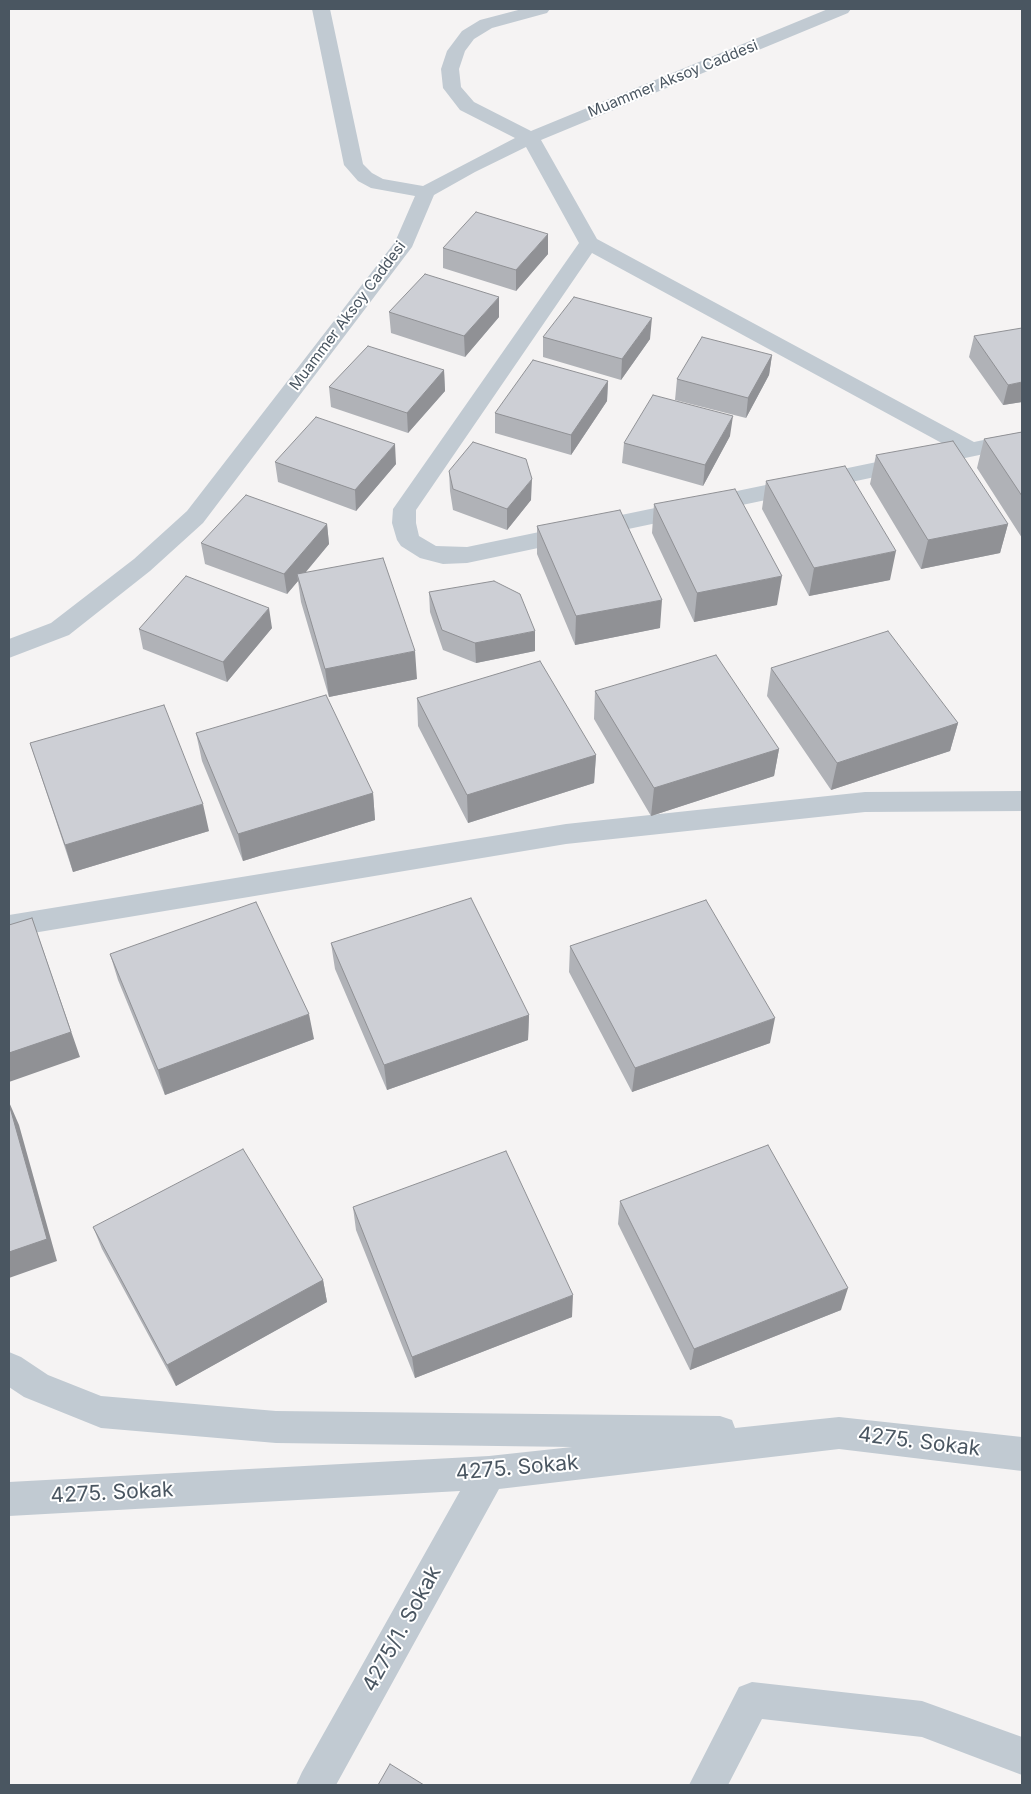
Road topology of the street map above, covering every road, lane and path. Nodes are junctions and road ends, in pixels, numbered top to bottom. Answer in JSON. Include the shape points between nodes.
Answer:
{"nodes":[{"id":1,"x":321,"y":9,"type":"edge"},
{"id":2,"x":541,"y":9,"type":"edge"},
{"id":3,"x":842,"y":9,"type":"edge"},
{"id":4,"x":530,"y":138,"type":"junction"},
{"id":5,"x":426,"y":192,"type":"junction"},
{"id":6,"x":589,"y":244,"type":"junction"},
{"id":7,"x":1022,"y":439,"type":"edge"},
{"id":8,"x":970,"y":449,"type":"junction"},
{"id":9,"x":9,"y":649,"type":"edge"},
{"id":10,"x":1022,"y":801,"type":"edge"},
{"id":11,"x":9,"y":926,"type":"edge"},
{"id":12,"x":9,"y":1368,"type":"edge"},
{"id":13,"x":839,"y":1433,"type":"junction"},
{"id":14,"x":1022,"y":1454,"type":"edge"},
{"id":15,"x":489,"y":1473,"type":"junction"},
{"id":16,"x":9,"y":1499,"type":"edge"},
{"id":17,"x":1022,"y":1756,"type":"edge"},
{"id":18,"x":315,"y":1785,"type":"edge"},
{"id":19,"x":708,"y":1785,"type":"edge"}],
"edges":[{"from":1,"to":5,"type":"street","via":[[354,165],[365,177],[378,184]]},
{"from":2,"to":4,"type":"street","via":[[486,24],[468,35],[456,51],[450,69],[452,88],[468,106]]},
{"from":3,"to":4,"type":"street","name":"Muammer Aksoy Caddesi"},
{"from":4,"to":5,"type":"street","name":"Muammer Aksoy Caddesi"},
{"from":4,"to":6,"type":"street"},
{"from":5,"to":9,"type":"street","name":"Muammer Aksoy Caddesi","via":[[405,242],[195,517],[142,565],[60,629]]},
{"from":6,"to":8,"type":"street"},
{"from":6,"to":8,"type":"street","via":[[405,509],[404,523],[409,540],[428,552],[443,556],[467,555]]},
{"from":7,"to":8,"type":"street"},
{"from":10,"to":11,"type":"street","via":[[865,802],[566,834]]},
{"from":12,"to":13,"type":"street","via":[[36,1386],[101,1412],[276,1428]]},
{"from":13,"to":14,"type":"street","name":"4275. Sokak"},
{"from":13,"to":15,"type":"street","name":"4275. Sokak"},
{"from":15,"to":16,"type":"street","name":"4275. Sokak"},
{"from":15,"to":18,"type":"street","name":"4275/1. Sokak"},
{"from":17,"to":19,"type":"street","via":[[922,1719],[752,1700]]}]}
